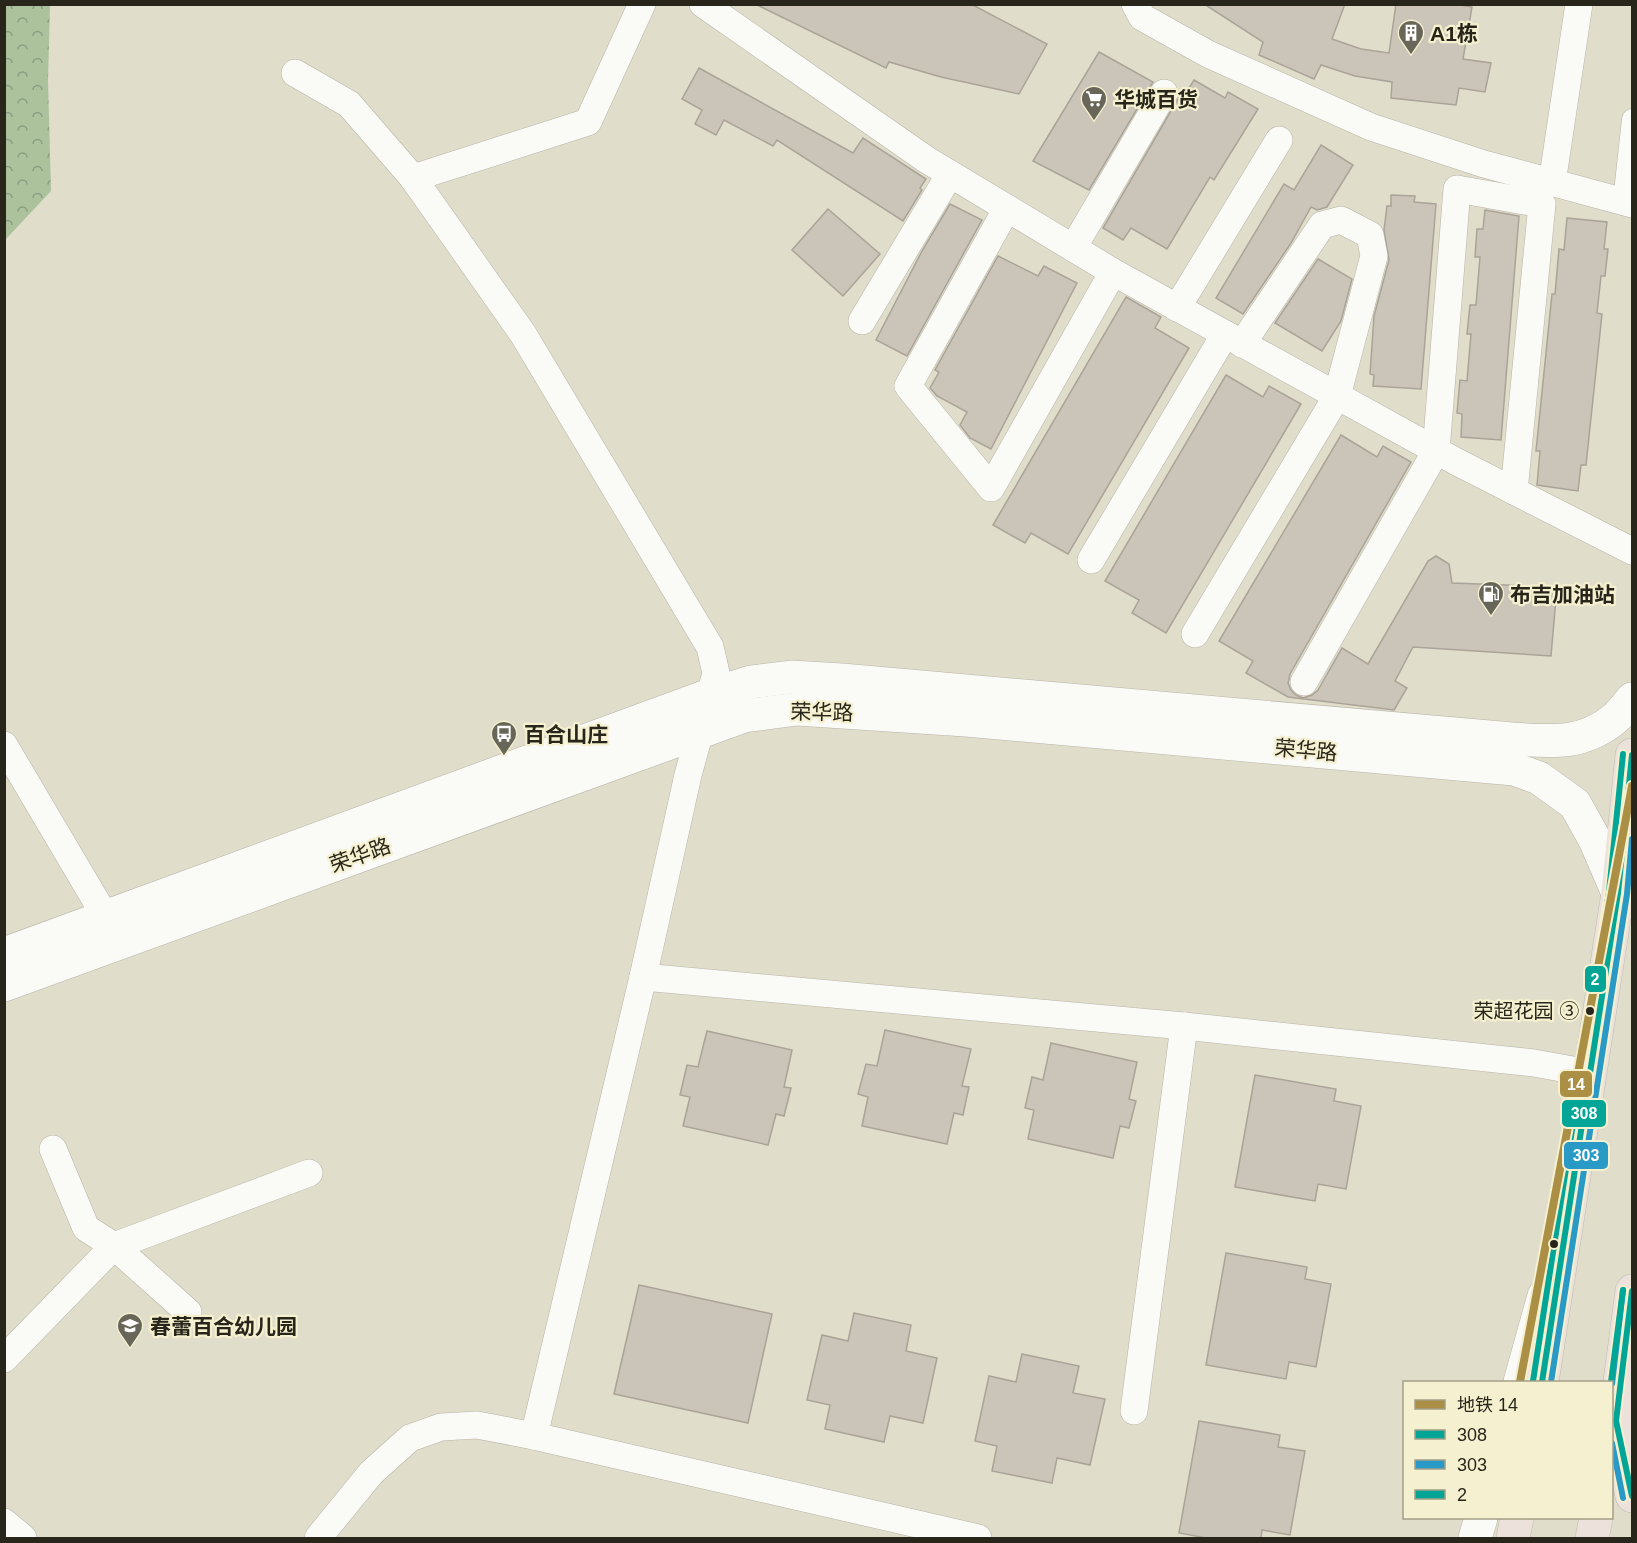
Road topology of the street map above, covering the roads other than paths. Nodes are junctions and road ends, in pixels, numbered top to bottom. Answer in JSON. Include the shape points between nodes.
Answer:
{"nodes":[{"id":1,"x":642,"y":4,"type":"edge"},
{"id":2,"x":703,"y":4,"type":"edge"},
{"id":3,"x":1135,"y":4,"type":"edge"},
{"id":4,"x":1579,"y":4,"type":"edge"},
{"id":5,"x":295,"y":73,"type":"dead end"},
{"id":6,"x":1164,"y":93,"type":"dead end"},
{"id":7,"x":1632,"y":119,"type":"edge"},
{"id":8,"x":1279,"y":140,"type":"dead end"},
{"id":9,"x":950,"y":174,"type":"junction"},
{"id":10,"x":413,"y":178,"type":"junction"},
{"id":11,"x":1552,"y":183,"type":"junction"},
{"id":12,"x":1628,"y":203,"type":"edge"},
{"id":13,"x":1007,"y":208,"type":"junction"},
{"id":14,"x":1073,"y":248,"type":"junction"},
{"id":15,"x":1113,"y":272,"type":"junction"},
{"id":16,"x":1177,"y":308,"type":"junction"},
{"id":17,"x":862,"y":321,"type":"dead end"},
{"id":18,"x":1234,"y":339,"type":"junction"},
{"id":19,"x":1337,"y":396,"type":"junction"},
{"id":20,"x":1436,"y":451,"type":"junction"},
{"id":21,"x":1514,"y":491,"type":"junction"},
{"id":22,"x":1632,"y":551,"type":"edge"},
{"id":23,"x":1091,"y":560,"type":"dead end"},
{"id":24,"x":1195,"y":634,"type":"dead end"},
{"id":25,"x":1304,"y":682,"type":"dead end"},
{"id":26,"x":710,"y":695,"type":"junction"},
{"id":27,"x":1632,"y":699,"type":"edge"},
{"id":28,"x":699,"y":732,"type":"junction"},
{"id":29,"x":4,"y":744,"type":"edge"},
{"id":30,"x":1632,"y":755,"type":"edge"},
{"id":31,"x":1618,"y":893,"type":"junction"},
{"id":32,"x":105,"y":916,"type":"junction"},
{"id":33,"x":4,"y":954,"type":"edge"},
{"id":34,"x":643,"y":977,"type":"junction"},
{"id":35,"x":4,"y":985,"type":"edge"},
{"id":36,"x":1185,"y":1026,"type":"junction"},
{"id":37,"x":1589,"y":1073,"type":"junction"},
{"id":38,"x":53,"y":1149,"type":"dead end"},
{"id":39,"x":309,"y":1173,"type":"dead end"},
{"id":40,"x":1568,"y":1214,"type":"junction"},
{"id":41,"x":114,"y":1246,"type":"junction"},
{"id":42,"x":1632,"y":1292,"type":"edge"},
{"id":43,"x":188,"y":1312,"type":"dead end"},
{"id":44,"x":4,"y":1359,"type":"edge"},
{"id":45,"x":1521,"y":1381,"type":"edge"},
{"id":46,"x":1542,"y":1381,"type":"edge"},
{"id":47,"x":1134,"y":1411,"type":"dead end"},
{"id":48,"x":1614,"y":1432,"type":"edge"},
{"id":49,"x":534,"y":1436,"type":"junction"},
{"id":50,"x":1632,"y":1497,"type":"edge"},
{"id":51,"x":1481,"y":1519,"type":"edge"},
{"id":52,"x":1517,"y":1519,"type":"edge"},
{"id":53,"x":1596,"y":1519,"type":"edge"},
{"id":54,"x":4,"y":1522,"type":"edge"},
{"id":55,"x":23,"y":1539,"type":"edge"},
{"id":56,"x":318,"y":1539,"type":"edge"},
{"id":57,"x":978,"y":1539,"type":"edge"},
{"id":58,"x":1475,"y":1539,"type":"edge"},
{"id":59,"x":1513,"y":1539,"type":"edge"},
{"id":60,"x":1592,"y":1539,"type":"edge"}],
"edges":[{"from":1,"to":10,"type":"street","via":[[588,122]]},
{"from":2,"to":9,"type":"street"},
{"from":3,"to":11,"type":"street","via":[[1142,17],[1208,54],[1371,127]]},
{"from":4,"to":11,"type":"street"},
{"from":5,"to":10,"type":"street","via":[[349,104]]},
{"from":6,"to":14,"type":"street"},
{"from":7,"to":12,"type":"street"},
{"from":8,"to":16,"type":"street"},
{"from":9,"to":13,"type":"street"},
{"from":9,"to":17,"type":"street"},
{"from":10,"to":26,"type":"street","via":[[523,334],[710,647],[716,673]]},
{"from":11,"to":12,"type":"street"},
{"from":13,"to":14,"type":"street"},
{"from":13,"to":15,"type":"street","via":[[908,386],[990,488]]},
{"from":14,"to":15,"type":"street"},
{"from":15,"to":16,"type":"street"},
{"from":16,"to":18,"type":"street"},
{"from":18,"to":19,"type":"street"},
{"from":18,"to":19,"type":"street","via":[[1322,225],[1341,220],[1370,235],[1374,256]]},
{"from":18,"to":23,"type":"street"},
{"from":19,"to":20,"type":"street"},
{"from":19,"to":24,"type":"street"},
{"from":20,"to":21,"type":"street"},
{"from":20,"to":21,"type":"street","via":[[1457,189],[1542,204]]},
{"from":20,"to":25,"type":"street"},
{"from":21,"to":22,"type":"street"},
{"from":26,"to":27,"type":"street","name":"荣华路","via":[[791,677],[831,679],[1563,742],[1613,720]]},
{"from":26,"to":28,"type":"street"},
{"from":26,"to":32,"type":"street","name":"荣华路"},
{"from":28,"to":31,"type":"street","name":"荣华路","via":[[744,716],[797,709],[966,720],[1515,769],[1539,778],[1575,804]]},
{"from":28,"to":34,"type":"street"},
{"from":28,"to":35,"type":"street","name":"荣华路"},
{"from":29,"to":32,"type":"street"},
{"from":30,"to":31,"type":"highway"},
{"from":31,"to":37,"type":"highway"},
{"from":32,"to":33,"type":"street","name":"荣华路"},
{"from":34,"to":36,"type":"street"},
{"from":34,"to":49,"type":"street"},
{"from":36,"to":37,"type":"street","via":[[1522,1062]]},
{"from":36,"to":47,"type":"street"},
{"from":37,"to":40,"type":"highway"},
{"from":38,"to":41,"type":"street","via":[[86,1228]]},
{"from":39,"to":41,"type":"street"},
{"from":40,"to":45,"type":"street"},
{"from":40,"to":46,"type":"highway"},
{"from":41,"to":43,"type":"street"},
{"from":41,"to":44,"type":"street"},
{"from":42,"to":48,"type":"highway"},
{"from":48,"to":50,"type":"highway"},
{"from":49,"to":56,"type":"street","via":[[477,1425],[441,1427],[410,1438],[371,1473]]},
{"from":49,"to":57,"type":"street"},
{"from":51,"to":58,"type":"street"},
{"from":52,"to":59,"type":"highway"},
{"from":53,"to":60,"type":"highway"},
{"from":54,"to":55,"type":"street"}]}
